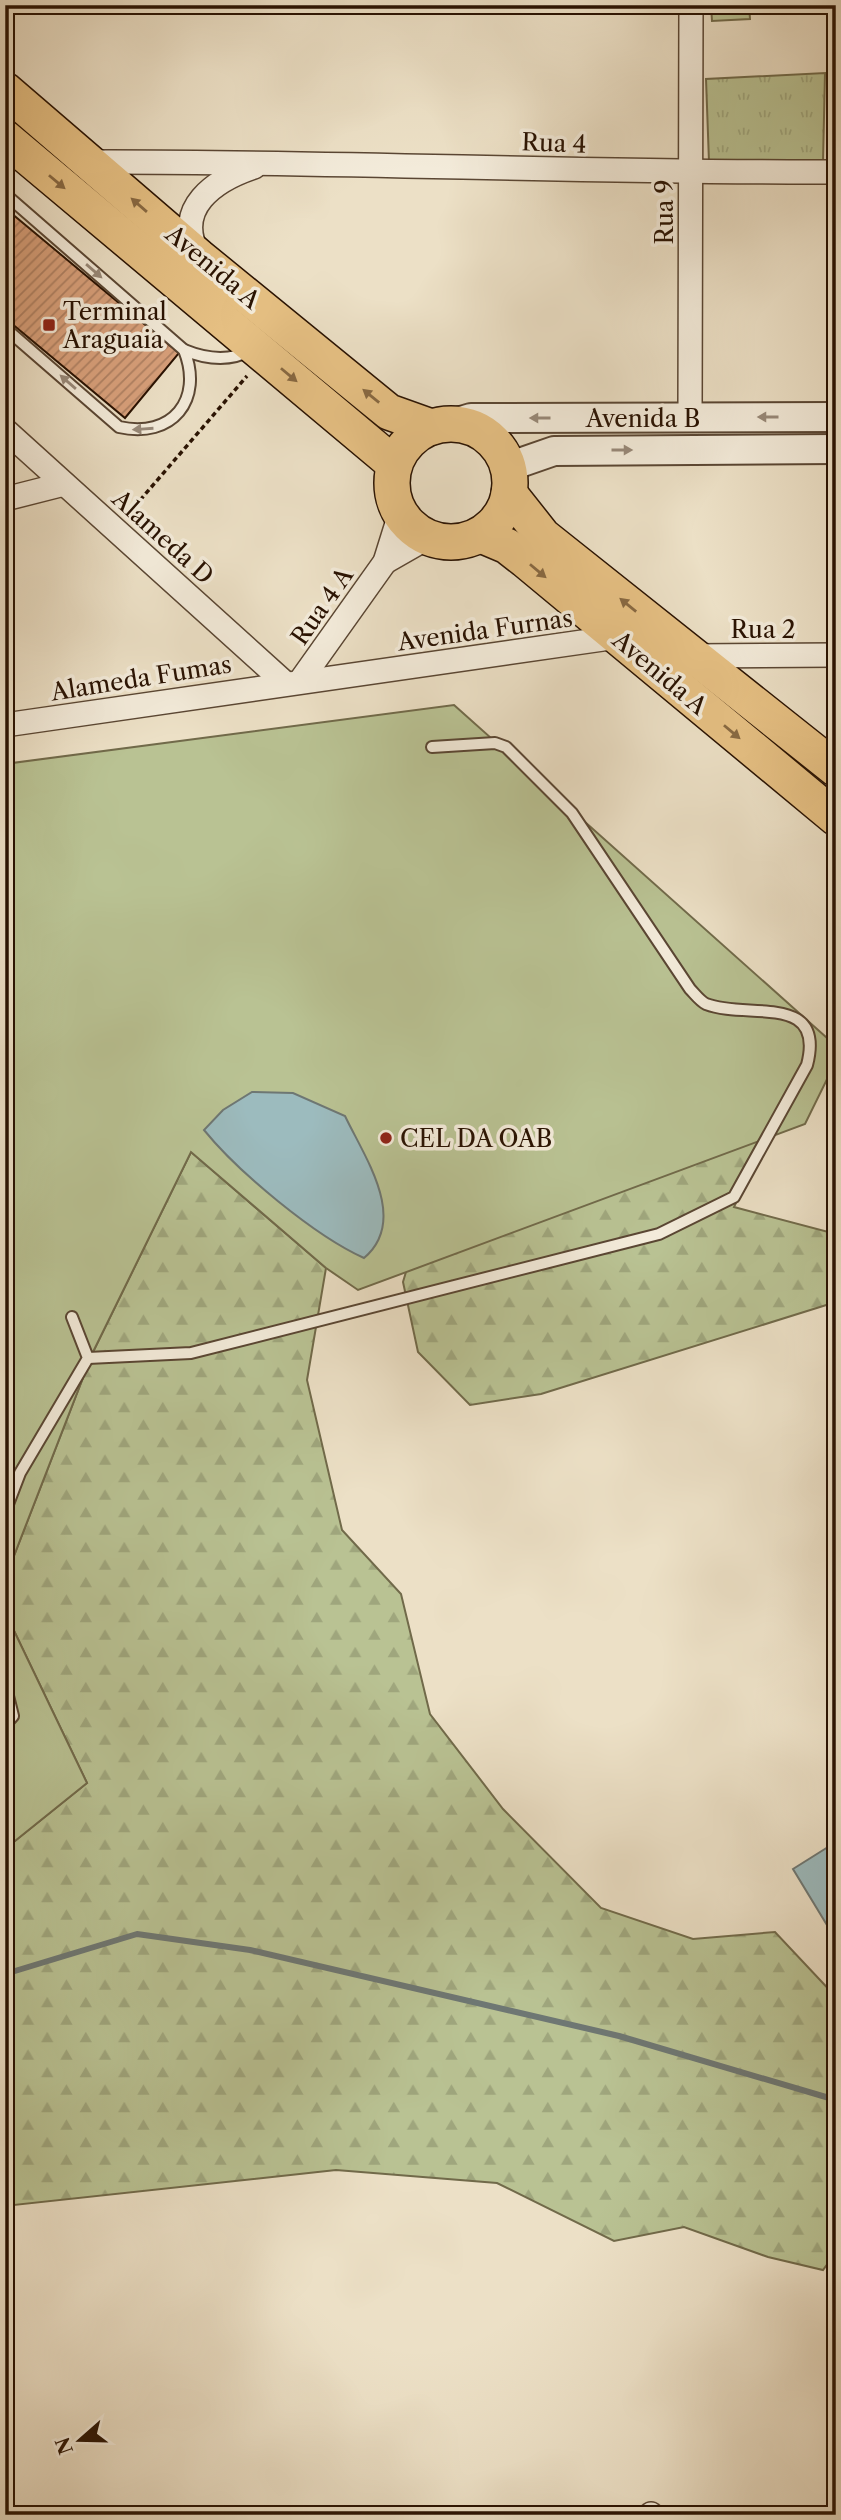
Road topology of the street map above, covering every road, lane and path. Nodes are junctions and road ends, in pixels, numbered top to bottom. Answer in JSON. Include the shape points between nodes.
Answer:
{"nodes":[{"id":1,"x":691,"y":5,"type":"edge"},
{"id":2,"x":5,"y":90,"type":"edge"},
{"id":3,"x":5,"y":138,"type":"edge"},
{"id":4,"x":271,"y":161,"type":"junction"},
{"id":5,"x":89,"y":162,"type":"junction"},
{"id":6,"x":690,"y":172,"type":"junction"},
{"id":7,"x":836,"y":172,"type":"edge"},
{"id":8,"x":6,"y":194,"type":"edge"},
{"id":9,"x":199,"y":257,"type":"junction"},
{"id":10,"x":5,"y":328,"type":"edge"},
{"id":11,"x":184,"y":350,"type":"junction"},
{"id":12,"x":255,"y":358,"type":"junction"},
{"id":13,"x":836,"y":417,"type":"edge"},
{"id":14,"x":690,"y":418,"type":"junction"},
{"id":15,"x":441,"y":425,"type":"junction"},
{"id":16,"x":5,"y":430,"type":"edge"},
{"id":17,"x":836,"y":449,"type":"edge"},
{"id":18,"x":394,"y":464,"type":"junction"},
{"id":19,"x":509,"y":480,"type":"junction"},
{"id":20,"x":64,"y":484,"type":"junction"},
{"id":21,"x":5,"y":499,"type":"edge"},
{"id":22,"x":400,"y":514,"type":"junction"},
{"id":23,"x":126,"y":516,"type":"dead end"},
{"id":24,"x":481,"y":535,"type":"junction"},
{"id":25,"x":427,"y":538,"type":"junction"},
{"id":26,"x":385,"y":562,"type":"junction"},
{"id":27,"x":617,"y":637,"type":"junction"},
{"id":28,"x":836,"y":655,"type":"edge"},
{"id":29,"x":691,"y":656,"type":"junction"},
{"id":30,"x":293,"y":682,"type":"junction"},
{"id":31,"x":5,"y":725,"type":"edge"},
{"id":32,"x":432,"y":747,"type":"dead end"},
{"id":33,"x":836,"y":769,"type":"edge"},
{"id":34,"x":836,"y":818,"type":"edge"},
{"id":35,"x":72,"y":1317,"type":"dead end"},
{"id":36,"x":88,"y":1358,"type":"junction"},
{"id":37,"x":5,"y":1512,"type":"edge"},
{"id":38,"x":5,"y":1684,"type":"edge"},
{"id":39,"x":5,"y":1725,"type":"edge"}],
"edges":[{"from":1,"to":6,"type":"street","name":"Rua 9"},
{"from":2,"to":5,"type":"main road","name":"Avenida A"},
{"from":3,"to":12,"type":"main road","name":"Avenida A","one_way":true},
{"from":4,"to":5,"type":"street","name":"Rua 4"},
{"from":4,"to":6,"type":"street","name":"Rua 4"},
{"from":4,"to":9,"type":"street","name":"Rua 4","via":[[218,182],[199,201],[188,228]]},
{"from":9,"to":5,"type":"main road","name":"Avenida A","one_way":true},
{"from":6,"to":7,"type":"street","name":"Rua 4"},
{"from":6,"to":14,"type":"street","name":"Rua 9"},
{"from":8,"to":11,"type":"lane","one_way":true},
{"from":15,"to":9,"type":"main road","name":"Avenida A","one_way":true,"via":[[389,412]]},
{"from":11,"to":10,"type":"lane","one_way":true,"via":[[191,382],[184,405],[167,423],[135,431],[119,427]]},
{"from":11,"to":12,"type":"lane","via":[[209,358]]},
{"from":12,"to":18,"type":"main road","name":"Avenida A","one_way":true},
{"from":12,"to":23,"type":"path"},
{"from":13,"to":14,"type":"street","name":"Avenida B","one_way":true},
{"from":14,"to":15,"type":"street","name":"Avenida B","one_way":true,"via":[[471,418]]},
{"from":15,"to":18,"type":"main road","via":[[412,437]]},
{"from":15,"to":19,"type":"main road","via":[[480,431],[502,453]]},
{"from":16,"to":20,"type":"street","name":"Alameda D"},
{"from":19,"to":17,"type":"street","name":"Avenida B","one_way":true,"via":[[554,451]]},
{"from":18,"to":22,"type":"main road","via":[[393,498]]},
{"from":19,"to":24,"type":"main road","via":[[500,517]]},
{"from":29,"to":19,"type":"main road","name":"Avenida A","one_way":true,"via":[[543,536]]},
{"from":20,"to":21,"type":"street"},
{"from":20,"to":30,"type":"street","name":"Alameda D"},
{"from":22,"to":25,"type":"main road"},
{"from":22,"to":26,"type":"street","name":"Rua 4 A"},
{"from":24,"to":25,"type":"main road","via":[[445,543]]},
{"from":24,"to":27,"type":"main road","name":"Avenida A","one_way":true,"via":[[507,546]]},
{"from":25,"to":26,"type":"street","name":"Rua 4 A"},
{"from":26,"to":30,"type":"street","name":"Rua 4 A"},
{"from":27,"to":29,"type":"street","name":"Avenida Furnas"},
{"from":27,"to":30,"type":"street","name":"Avenida Furnas"},
{"from":27,"to":34,"type":"main road","name":"Avenida A","one_way":true},
{"from":28,"to":29,"type":"street","name":"Rua 2"},
{"from":29,"to":33,"type":"main road","name":"Avenida A"},
{"from":30,"to":31,"type":"street","name":"Alameda Fumas"},
{"from":32,"to":36,"type":"lane","via":[[495,743],[506,747],[572,813],[690,989],[705,1003],[786,1014],[809,1030],[807,1065],[734,1197],[659,1234],[191,1353]]},
{"from":35,"to":36,"type":"lane"},
{"from":36,"to":37,"type":"lane","via":[[20,1472]]},
{"from":38,"to":39,"type":"lane","via":[[13,1716]]}]}
